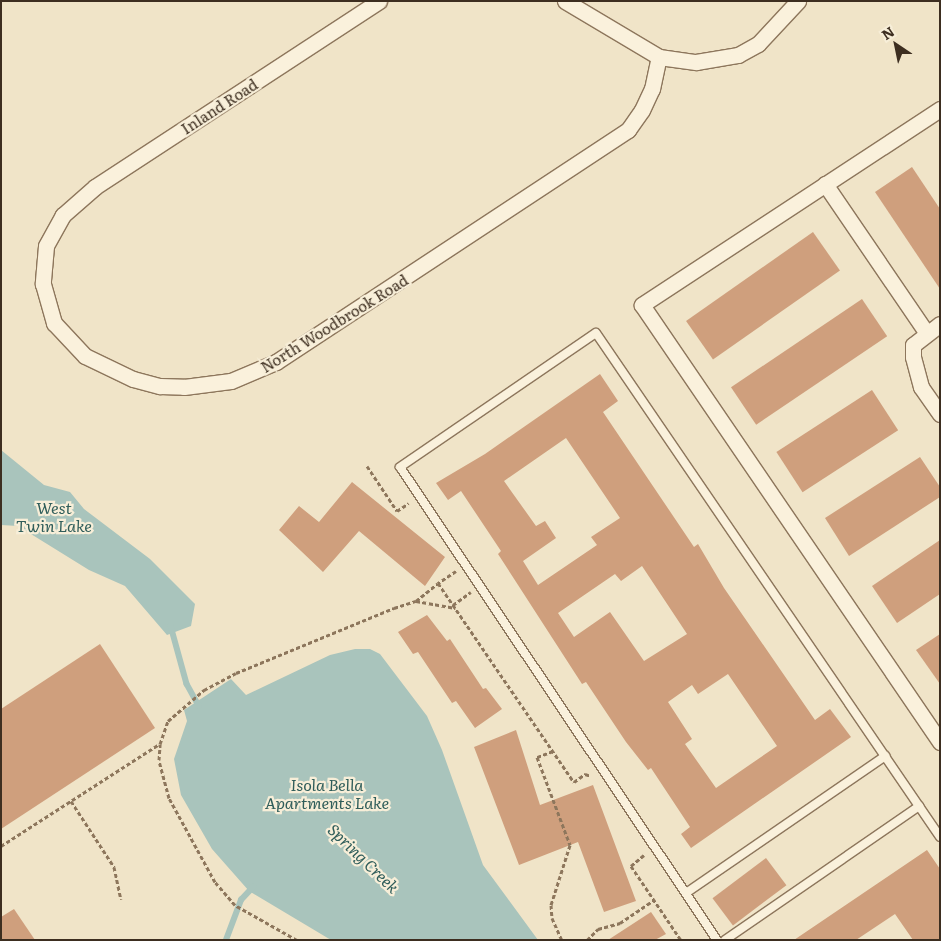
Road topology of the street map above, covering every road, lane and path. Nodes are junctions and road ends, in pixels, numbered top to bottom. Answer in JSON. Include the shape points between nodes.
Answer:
{"nodes":[{"id":1,"x":379,"y":1,"type":"edge"},
{"id":2,"x":564,"y":1,"type":"edge"},
{"id":3,"x":798,"y":1,"type":"edge"},
{"id":4,"x":659,"y":57,"type":"junction"},
{"id":5,"x":940,"y":109,"type":"edge"},
{"id":6,"x":825,"y":184,"type":"junction"},
{"id":7,"x":63,"y":215,"type":"joint"},
{"id":8,"x":940,"y":324,"type":"edge"},
{"id":9,"x":926,"y":332,"type":"junction"},
{"id":10,"x":940,"y":414,"type":"edge"},
{"id":11,"x":367,"y":466,"type":"dead end"},
{"id":12,"x":413,"y":504,"type":"dead end"},
{"id":13,"x":457,"y":568,"type":"dead end"},
{"id":14,"x":438,"y":583,"type":"junction"},
{"id":15,"x":480,"y":586,"type":"junction"},
{"id":16,"x":416,"y":601,"type":"junction"},
{"id":17,"x":454,"y":606,"type":"junction"},
{"id":18,"x":940,"y":742,"type":"edge"},
{"id":19,"x":160,"y":744,"type":"junction"},
{"id":20,"x":553,"y":751,"type":"junction"},
{"id":21,"x":884,"y":756,"type":"junction"},
{"id":22,"x":597,"y":784,"type":"dead end"},
{"id":23,"x":71,"y":801,"type":"junction"},
{"id":24,"x":919,"y":806,"type":"junction"},
{"id":25,"x":940,"y":837,"type":"edge"},
{"id":26,"x":1,"y":846,"type":"edge"},
{"id":27,"x":639,"y":846,"type":"dead end"},
{"id":28,"x":686,"y":893,"type":"junction"},
{"id":29,"x":121,"y":899,"type":"dead end"},
{"id":30,"x":654,"y":900,"type":"junction"},
{"id":31,"x":297,"y":940,"type":"edge"},
{"id":32,"x":562,"y":940,"type":"edge"},
{"id":33,"x":587,"y":940,"type":"edge"},
{"id":34,"x":681,"y":940,"type":"edge"},
{"id":35,"x":717,"y":940,"type":"edge"},
{"id":36,"x":724,"y":940,"type":"edge"}],
"edges":[{"from":1,"to":7,"type":"street","name":"Inland Road","via":[[95,187]]},
{"from":2,"to":4,"type":"street"},
{"from":3,"to":4,"type":"street","via":[[775,29],[738,55],[696,62]]},
{"from":4,"to":7,"type":"street","name":"North Woodbrook Road","via":[[652,89],[642,110],[620,136],[296,350],[256,372],[231,380],[208,386],[160,386],[106,368],[84,356],[67,341],[54,323],[43,284],[46,246]]},
{"from":5,"to":6,"type":"street"},
{"from":6,"to":9,"type":"street"},
{"from":6,"to":18,"type":"street","via":[[642,304]]},
{"from":8,"to":9,"type":"street"},
{"from":9,"to":10,"type":"street","via":[[913,345],[913,357],[922,387]]},
{"from":11,"to":12,"type":"path","via":[[397,511]]},
{"from":13,"to":14,"type":"path"},
{"from":14,"to":16,"type":"path"},
{"from":14,"to":17,"type":"path"},
{"from":15,"to":17,"type":"path"},
{"from":15,"to":21,"type":"lane","via":[[400,467],[596,333]]},
{"from":15,"to":28,"type":"lane"},
{"from":16,"to":17,"type":"path"},
{"from":16,"to":19,"type":"path","via":[[236,673],[204,690],[168,721]]},
{"from":17,"to":20,"type":"path"},
{"from":19,"to":23,"type":"path"},
{"from":19,"to":31,"type":"path","via":[[159,760],[174,812],[215,882],[235,905]]},
{"from":20,"to":22,"type":"path","via":[[574,782],[589,774]]},
{"from":20,"to":32,"type":"path","via":[[537,757],[570,845],[551,904],[552,918]]},
{"from":21,"to":24,"type":"lane"},
{"from":21,"to":28,"type":"lane"},
{"from":23,"to":26,"type":"path"},
{"from":23,"to":29,"type":"path","via":[[114,867]]},
{"from":24,"to":25,"type":"lane"},
{"from":24,"to":36,"type":"lane"},
{"from":27,"to":30,"type":"path","via":[[644,857],[631,866]]},
{"from":28,"to":35,"type":"lane"},
{"from":30,"to":33,"type":"path","via":[[620,923],[598,929]]},
{"from":30,"to":34,"type":"path"}]}
